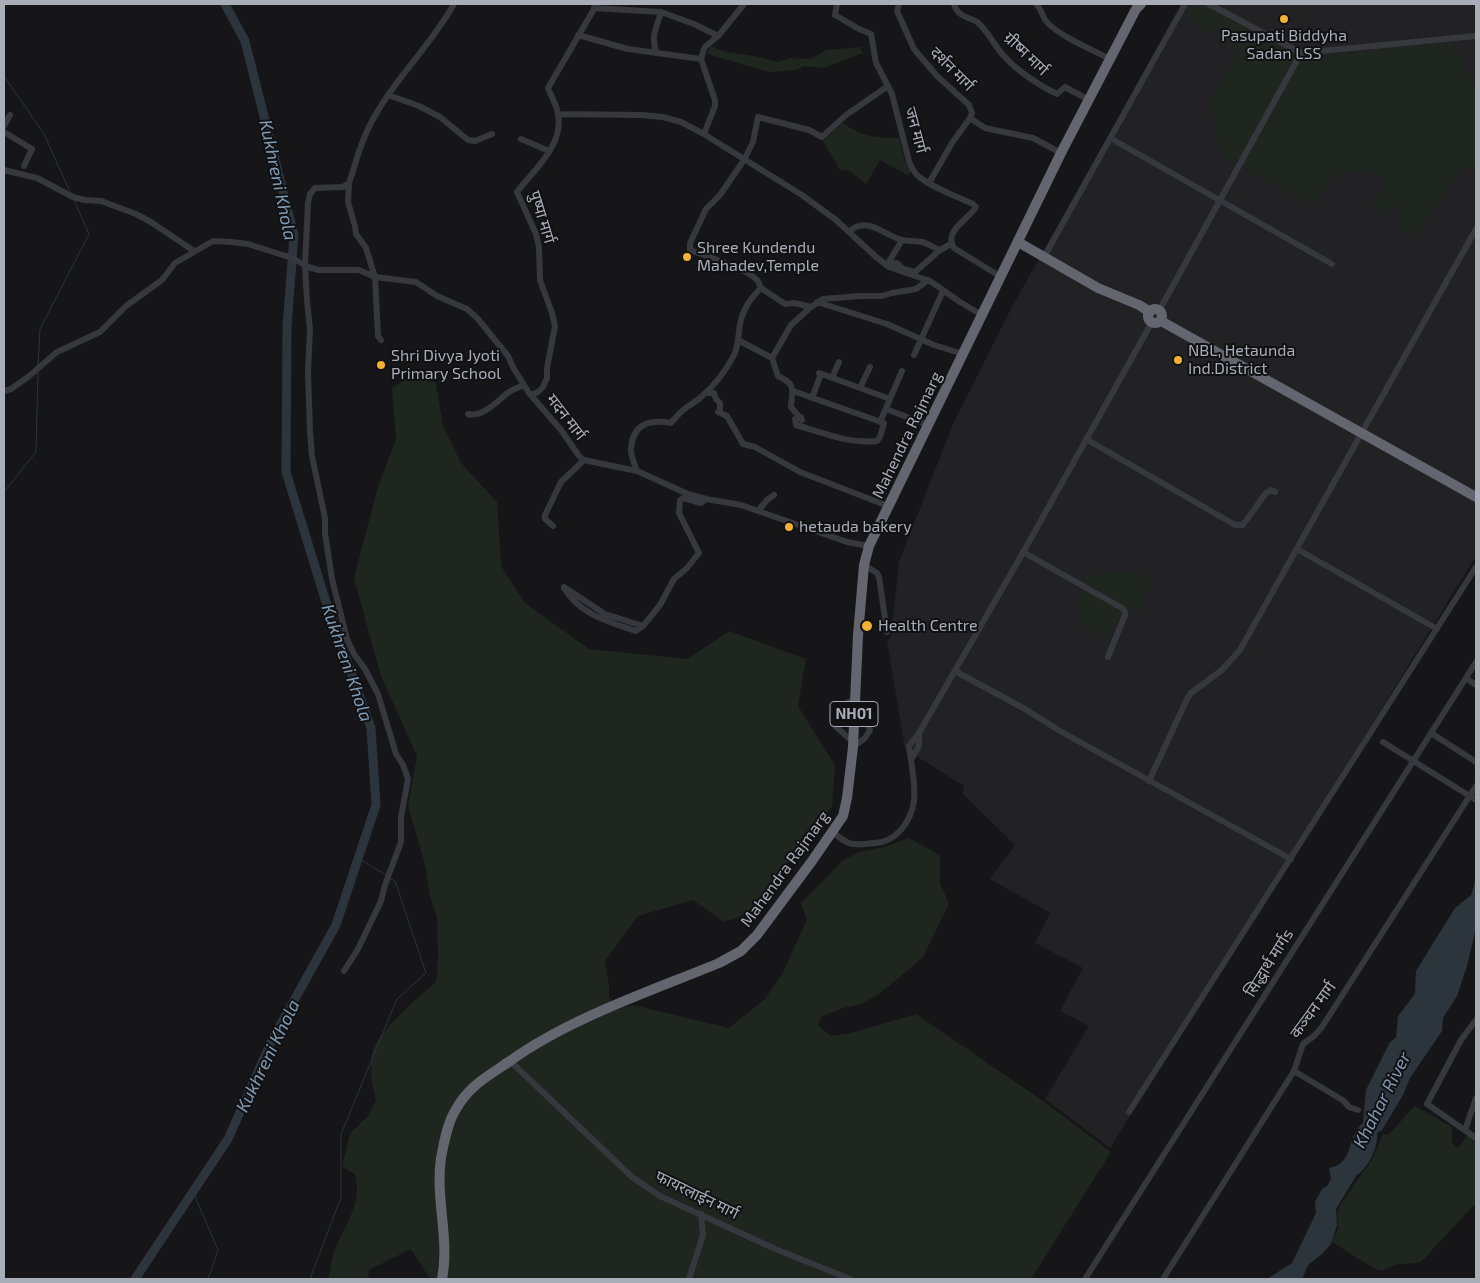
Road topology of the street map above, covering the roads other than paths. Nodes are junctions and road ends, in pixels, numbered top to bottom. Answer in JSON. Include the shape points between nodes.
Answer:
{"nodes":[{"id":1,"x":454,"y":4,"type":"edge"},
{"id":2,"x":744,"y":4,"type":"edge"},
{"id":3,"x":837,"y":4,"type":"edge"},
{"id":4,"x":899,"y":4,"type":"edge"},
{"id":5,"x":954,"y":4,"type":"edge"},
{"id":6,"x":1036,"y":4,"type":"edge"},
{"id":7,"x":1141,"y":4,"type":"edge"},
{"id":8,"x":1185,"y":4,"type":"edge"},
{"id":9,"x":1208,"y":4,"type":"edge"},
{"id":10,"x":595,"y":6,"type":"edge"},
{"id":11,"x":661,"y":12,"type":"junction"},
{"id":12,"x":578,"y":35,"type":"junction"},
{"id":13,"x":718,"y":36,"type":"junction"},
{"id":14,"x":1476,"y":36,"type":"edge"},
{"id":15,"x":656,"y":52,"type":"junction"},
{"id":16,"x":1301,"y":53,"type":"junction"},
{"id":17,"x":701,"y":59,"type":"junction"},
{"id":18,"x":1110,"y":59,"type":"junction"},
{"id":19,"x":888,"y":86,"type":"junction"},
{"id":20,"x":388,"y":95,"type":"junction"},
{"id":21,"x":1089,"y":100,"type":"junction"},
{"id":22,"x":558,"y":114,"type":"junction"},
{"id":23,"x":10,"y":115,"type":"dead end"},
{"id":24,"x":970,"y":118,"type":"junction"},
{"id":25,"x":4,"y":126,"type":"edge"},
{"id":26,"x":4,"y":132,"type":"edge"},
{"id":27,"x":492,"y":134,"type":"dead end"},
{"id":28,"x":704,"y":134,"type":"junction"},
{"id":29,"x":1110,"y":138,"type":"junction"},
{"id":30,"x":521,"y":139,"type":"dead end"},
{"id":31,"x":549,"y":150,"type":"junction"},
{"id":32,"x":1062,"y":153,"type":"junction"},
{"id":33,"x":744,"y":160,"type":"junction"},
{"id":34,"x":24,"y":166,"type":"dead end"},
{"id":35,"x":4,"y":170,"type":"edge"},
{"id":36,"x":349,"y":183,"type":"junction"},
{"id":37,"x":929,"y":183,"type":"junction"},
{"id":38,"x":1220,"y":200,"type":"junction"},
{"id":39,"x":1476,"y":230,"type":"edge"},
{"id":40,"x":849,"y":232,"type":"junction"},
{"id":41,"x":902,"y":240,"type":"junction"},
{"id":42,"x":1018,"y":242,"type":"junction"},
{"id":43,"x":951,"y":244,"type":"junction"},
{"id":44,"x":940,"y":250,"type":"junction"},
{"id":45,"x":194,"y":251,"type":"junction"},
{"id":46,"x":1044,"y":257,"type":"junction"},
{"id":47,"x":1332,"y":264,"type":"dead end"},
{"id":48,"x":887,"y":265,"type":"junction"},
{"id":49,"x":307,"y":266,"type":"junction"},
{"id":50,"x":375,"y":277,"type":"junction"},
{"id":51,"x":1001,"y":277,"type":"junction"},
{"id":52,"x":928,"y":280,"type":"junction"},
{"id":53,"x":761,"y":288,"type":"junction"},
{"id":54,"x":943,"y":291,"type":"junction"},
{"id":55,"x":814,"y":305,"type":"junction"},
{"id":56,"x":982,"y":315,"type":"junction"},
{"id":57,"x":1155,"y":316,"type":"junction"},
{"id":58,"x":920,"y":338,"type":"junction"},
{"id":59,"x":380,"y":340,"type":"dead end"},
{"id":60,"x":738,"y":340,"type":"junction"},
{"id":61,"x":963,"y":354,"type":"junction"},
{"id":62,"x":914,"y":355,"type":"dead end"},
{"id":63,"x":772,"y":358,"type":"junction"},
{"id":64,"x":839,"y":362,"type":"dead end"},
{"id":65,"x":870,"y":368,"type":"dead end"},
{"id":66,"x":902,"y":371,"type":"dead end"},
{"id":67,"x":832,"y":378,"type":"junction"},
{"id":68,"x":524,"y":385,"type":"junction"},
{"id":69,"x":860,"y":388,"type":"junction"},
{"id":70,"x":4,"y":391,"type":"edge"},
{"id":71,"x":793,"y":391,"type":"junction"},
{"id":72,"x":705,"y":393,"type":"junction"},
{"id":73,"x":531,"y":395,"type":"junction"},
{"id":74,"x":812,"y":398,"type":"junction"},
{"id":75,"x":890,"y":399,"type":"junction"},
{"id":76,"x":886,"y":408,"type":"junction"},
{"id":77,"x":468,"y":414,"type":"dead end"},
{"id":78,"x":880,"y":422,"type":"junction"},
{"id":79,"x":928,"y":425,"type":"junction"},
{"id":80,"x":1362,"y":433,"type":"junction"},
{"id":81,"x":1086,"y":439,"type":"junction"},
{"id":82,"x":584,"y":460,"type":"junction"},
{"id":83,"x":637,"y":471,"type":"junction"},
{"id":84,"x":1275,"y":492,"type":"dead end"},
{"id":85,"x":774,"y":495,"type":"dead end"},
{"id":86,"x":1476,"y":497,"type":"edge"},
{"id":87,"x":706,"y":499,"type":"junction"},
{"id":88,"x":888,"y":506,"type":"junction"},
{"id":89,"x":758,"y":511,"type":"junction"},
{"id":90,"x":553,"y":526,"type":"dead end"},
{"id":91,"x":869,"y":546,"type":"junction"},
{"id":92,"x":1297,"y":549,"type":"junction"},
{"id":93,"x":1023,"y":552,"type":"junction"},
{"id":94,"x":864,"y":565,"type":"junction"},
{"id":95,"x":1476,"y":567,"type":"edge"},
{"id":96,"x":643,"y":626,"type":"junction"},
{"id":97,"x":1437,"y":629,"type":"junction"},
{"id":98,"x":887,"y":632,"type":"dead end"},
{"id":99,"x":1108,"y":657,"type":"dead end"},
{"id":100,"x":1476,"y":662,"type":"edge"},
{"id":101,"x":955,"y":671,"type":"junction"},
{"id":102,"x":1466,"y":678,"type":"junction"},
{"id":103,"x":1476,"y":686,"type":"edge"},
{"id":104,"x":855,"y":698,"type":"junction"},
{"id":105,"x":855,"y":711,"type":"junction"},
{"id":106,"x":1431,"y":733,"type":"junction"},
{"id":107,"x":1383,"y":742,"type":"dead end"},
{"id":108,"x":853,"y":745,"type":"junction"},
{"id":109,"x":1413,"y":761,"type":"junction"},
{"id":110,"x":1476,"y":762,"type":"edge"},
{"id":111,"x":1149,"y":780,"type":"junction"},
{"id":112,"x":1476,"y":786,"type":"edge"},
{"id":113,"x":1470,"y":796,"type":"junction"},
{"id":114,"x":1476,"y":800,"type":"edge"},
{"id":115,"x":832,"y":832,"type":"junction"},
{"id":116,"x":1291,"y":860,"type":"junction"},
{"id":117,"x":344,"y":971,"type":"dead end"},
{"id":118,"x":1476,"y":1020,"type":"edge"},
{"id":119,"x":510,"y":1061,"type":"junction"},
{"id":120,"x":1294,"y":1071,"type":"junction"},
{"id":121,"x":1476,"y":1098,"type":"edge"},
{"id":122,"x":1358,"y":1110,"type":"dead end"},
{"id":123,"x":1129,"y":1112,"type":"dead end"},
{"id":124,"x":1465,"y":1130,"type":"junction"},
{"id":125,"x":1476,"y":1138,"type":"edge"},
{"id":126,"x":701,"y":1214,"type":"junction"},
{"id":127,"x":442,"y":1279,"type":"edge"},
{"id":128,"x":689,"y":1279,"type":"edge"},
{"id":129,"x":850,"y":1279,"type":"edge"},
{"id":130,"x":1085,"y":1279,"type":"edge"},
{"id":131,"x":1162,"y":1279,"type":"edge"}],
"edges":[{"from":1,"to":20,"type":"street"},
{"from":2,"to":13,"type":"street"},
{"from":3,"to":19,"type":"street","name":"जन मार्ग","via":[[835,15],[871,34],[876,62]]},
{"from":4,"to":24,"type":"street","name":"दर्शन मार्ग","via":[[898,11],[914,49],[937,76],[969,105]]},
{"from":5,"to":21,"type":"street","name":"ग्रीष्म मार्ग","via":[[962,16],[978,22],[1005,57],[1038,85],[1057,94],[1065,87]]},
{"from":6,"to":18,"type":"street","via":[[1055,30]]},
{"from":7,"to":18,"type":"highway","name":"Mahendra Rajmarg","number":"NH01"},
{"from":8,"to":29,"type":"street"},
{"from":9,"to":16,"type":"street"},
{"from":10,"to":11,"type":"street"},
{"from":10,"to":12,"type":"street","name":"पुष्पा मार्ग"},
{"from":11,"to":13,"type":"street"},
{"from":11,"to":15,"type":"street","via":[[653,34]]},
{"from":12,"to":15,"type":"street","via":[[628,49]]},
{"from":12,"to":22,"type":"street","name":"पुष्पा मार्ग","via":[[548,88]]},
{"from":13,"to":17,"type":"street","via":[[705,47]]},
{"from":14,"to":16,"type":"street"},
{"from":15,"to":17,"type":"street"},
{"from":16,"to":38,"type":"street"},
{"from":17,"to":28,"type":"street","via":[[714,100]]},
{"from":18,"to":21,"type":"highway","name":"Mahendra Rajmarg","number":"NH01"},
{"from":19,"to":33,"type":"street","via":[[846,115],[822,137],[809,130],[758,117],[753,142]]},
{"from":19,"to":37,"type":"street","name":"जन मार्ग","via":[[911,166]]},
{"from":20,"to":27,"type":"street","via":[[440,117],[468,140]]},
{"from":20,"to":36,"type":"street","via":[[370,124]]},
{"from":21,"to":32,"type":"highway","name":"Mahendra Rajmarg","number":"NH01"},
{"from":22,"to":28,"type":"street","via":[[663,117]]},
{"from":22,"to":31,"type":"street","name":"पुष्पा मार्ग","via":[[557,135]]},
{"from":23,"to":25,"type":"street"},
{"from":24,"to":32,"type":"street","name":"दर्शन मार्ग","via":[[985,128],[1033,138]]},
{"from":24,"to":37,"type":"street"},
{"from":26,"to":34,"type":"street","via":[[32,149]]},
{"from":28,"to":33,"type":"street"},
{"from":29,"to":38,"type":"street"},
{"from":29,"to":46,"type":"street"},
{"from":30,"to":31,"type":"street"},
{"from":31,"to":73,"type":"street","name":"पुष्पा मार्ग","via":[[517,192],[536,234],[540,280],[555,326],[547,378],[543,387]]},
{"from":32,"to":42,"type":"highway","name":"Mahendra Rajmarg","number":"NH01"},
{"from":33,"to":40,"type":"street","via":[[802,196]]},
{"from":33,"to":53,"type":"street","via":[[706,209],[690,243],[690,250],[746,274],[757,280]]},
{"from":35,"to":45,"type":"street","via":[[37,178],[72,197],[101,200],[136,214]]},
{"from":36,"to":49,"type":"street","via":[[343,187],[315,188],[310,194]]},
{"from":36,"to":50,"type":"street","via":[[348,202],[356,234],[366,248]]},
{"from":37,"to":43,"type":"street","name":"जन मार्ग","via":[[976,207],[958,226]]},
{"from":38,"to":47,"type":"street"},
{"from":38,"to":57,"type":"street"},
{"from":39,"to":80,"type":"street"},
{"from":40,"to":41,"type":"street","via":[[865,225]]},
{"from":40,"to":48,"type":"street"},
{"from":41,"to":44,"type":"street","via":[[924,242]]},
{"from":41,"to":48,"type":"street"},
{"from":42,"to":46,"type":"highway"},
{"from":42,"to":51,"type":"highway","name":"Mahendra Rajmarg","number":"NH01"},
{"from":43,"to":44,"type":"street"},
{"from":43,"to":51,"type":"street"},
{"from":44,"to":48,"type":"street","via":[[916,272],[903,269],[896,263]]},
{"from":45,"to":49,"type":"street","name":"मदन मार्ग","via":[[214,241],[248,244]]},
{"from":45,"to":70,"type":"street","name":"मदन मार्ग","via":[[175,263],[162,280],[126,306],[100,332],[57,352],[28,378]]},
{"from":46,"to":57,"type":"highway"},
{"from":48,"to":52,"type":"street"},
{"from":49,"to":50,"type":"street","name":"मदन मार्ग","via":[[319,270],[359,270]]},
{"from":49,"to":117,"type":"street","via":[[310,431],[332,579],[347,639],[380,699],[396,754],[408,779],[400,842],[382,901]]},
{"from":50,"to":59,"type":"street"},
{"from":50,"to":68,"type":"street","name":"मदन मार्ग","via":[[416,282],[467,309],[508,356]]},
{"from":51,"to":56,"type":"highway","name":"Mahendra Rajmarg","number":"NH01"},
{"from":52,"to":54,"type":"street"},
{"from":52,"to":55,"type":"street","via":[[916,290],[882,296],[830,298]]},
{"from":53,"to":55,"type":"street","via":[[785,304]]},
{"from":53,"to":60,"type":"street","via":[[744,309]]},
{"from":54,"to":56,"type":"street"},
{"from":54,"to":58,"type":"street"},
{"from":55,"to":58,"type":"street","via":[[887,324]]},
{"from":55,"to":63,"type":"street","via":[[791,325]]},
{"from":56,"to":61,"type":"highway","name":"Mahendra Rajmarg","number":"NH01"},
{"from":57,"to":80,"type":"highway"},
{"from":57,"to":81,"type":"street"},
{"from":58,"to":61,"type":"street"},
{"from":58,"to":62,"type":"street"},
{"from":60,"to":63,"type":"street"},
{"from":60,"to":72,"type":"street","via":[[734,354]]},
{"from":61,"to":79,"type":"highway","name":"Mahendra Rajmarg","number":"NH01"},
{"from":63,"to":71,"type":"street","via":[[778,376],[788,382]]},
{"from":64,"to":67,"type":"street"},
{"from":65,"to":69,"type":"street"},
{"from":66,"to":75,"type":"street"},
{"from":67,"to":69,"type":"street"},
{"from":67,"to":74,"type":"street","via":[[820,373]]},
{"from":68,"to":73,"type":"street","name":"मदन मार्ग"},
{"from":68,"to":77,"type":"street","via":[[483,412]]},
{"from":69,"to":75,"type":"street"},
{"from":71,"to":74,"type":"street"},
{"from":71,"to":78,"type":"street","via":[[792,407],[801,417],[795,418],[796,425],[861,442],[880,437],[884,423]]},
{"from":72,"to":83,"type":"street","via":[[671,423],[651,422],[635,432],[630,450]]},
{"from":72,"to":88,"type":"street","via":[[714,393],[720,402],[718,412],[727,416],[743,444],[755,447],[800,472]]},
{"from":73,"to":82,"type":"street","name":"मदन मार्ग"},
{"from":74,"to":78,"type":"street"},
{"from":75,"to":76,"type":"street"},
{"from":76,"to":78,"type":"street"},
{"from":76,"to":79,"type":"street"},
{"from":79,"to":88,"type":"highway","name":"Mahendra Rajmarg","number":"NH01"},
{"from":80,"to":86,"type":"highway"},
{"from":80,"to":92,"type":"street"},
{"from":81,"to":84,"type":"street","via":[[1235,526],[1243,525],[1266,493]]},
{"from":81,"to":93,"type":"street"},
{"from":82,"to":83,"type":"street","name":"मदन मार्ग"},
{"from":82,"to":90,"type":"street","via":[[564,478],[545,515]]},
{"from":83,"to":87,"type":"street","name":"मदन मार्ग"},
{"from":85,"to":89,"type":"street"},
{"from":87,"to":89,"type":"street","name":"मदन मार्ग"},
{"from":87,"to":96,"type":"street","via":[[701,502],[680,500],[679,513],[699,553],[674,579],[660,605]]},
{"from":88,"to":91,"type":"highway","name":"Mahendra Rajmarg","number":"NH01"},
{"from":89,"to":91,"type":"street","name":"मदन मार्ग","via":[[847,542]]},
{"from":91,"to":94,"type":"highway","name":"Mahendra Rajmarg","number":"NH01"},
{"from":92,"to":97,"type":"street"},
{"from":92,"to":111,"type":"street","via":[[1240,650],[1187,699]]},
{"from":93,"to":99,"type":"street","via":[[1122,608],[1125,615]]},
{"from":93,"to":101,"type":"street"},
{"from":94,"to":98,"type":"street","via":[[879,577]]},
{"from":94,"to":104,"type":"highway","name":"Mahendra Rajmarg","number":"NH01"},
{"from":95,"to":97,"type":"street"},
{"from":96,"to":96,"type":"street","via":[[605,614],[564,587],[586,611],[604,620],[636,631]]},
{"from":97,"to":116,"type":"street"},
{"from":100,"to":102,"type":"street","name":"सिद्धार्थ मार्गs"},
{"from":101,"to":111,"type":"street"},
{"from":101,"to":115,"type":"street","via":[[909,746],[914,802],[899,833],[880,843],[852,845]]},
{"from":102,"to":103,"type":"street"},
{"from":102,"to":106,"type":"street","name":"सिद्धार्थ मार्गs"},
{"from":104,"to":105,"type":"highway","name":"Mahendra Rajmarg","number":"NH01"},
{"from":104,"to":108,"type":"street","via":[[842,706],[833,718]]},
{"from":105,"to":108,"type":"highway","name":"Mahendra Rajmarg","number":"NH01"},
{"from":105,"to":108,"type":"street","via":[[870,730],[866,738]]},
{"from":106,"to":109,"type":"street","name":"सिद्धार्थ मार्गs"},
{"from":106,"to":110,"type":"street"},
{"from":107,"to":109,"type":"street"},
{"from":108,"to":115,"type":"highway","name":"Mahendra Rajmarg","number":"NH01","via":[[843,816]]},
{"from":109,"to":113,"type":"street"},
{"from":109,"to":130,"type":"street","name":"सिद्धार्थ मार्गs"},
{"from":111,"to":116,"type":"street"},
{"from":112,"to":113,"type":"street","name":"कञ्चन मार्ग"},
{"from":113,"to":114,"type":"street"},
{"from":113,"to":120,"type":"street","name":"कञ्चन मार्ग","via":[[1322,1026],[1304,1044]]},
{"from":115,"to":119,"type":"highway","name":"Mahendra Rajmarg","number":"NH01","via":[[768,920],[741,951],[546,1037]]},
{"from":116,"to":123,"type":"street"},
{"from":118,"to":124,"type":"street","via":[[1460,1040],[1427,1104]]},
{"from":119,"to":126,"type":"street","name":"फायरलाईन मार्ग","via":[[632,1176],[660,1196]]},
{"from":119,"to":127,"type":"highway","name":"Mahendra Rajmarg","number":"NH01","via":[[480,1080],[465,1097],[454,1112],[446,1137],[439,1186],[444,1227]]},
{"from":120,"to":122,"type":"street"},
{"from":120,"to":131,"type":"street","name":"कञ्चन मार्ग"},
{"from":121,"to":124,"type":"street"},
{"from":124,"to":125,"type":"street"},
{"from":126,"to":128,"type":"street","via":[[703,1235]]},
{"from":126,"to":129,"type":"street","name":"फायरलाईन मार्ग"}]}
